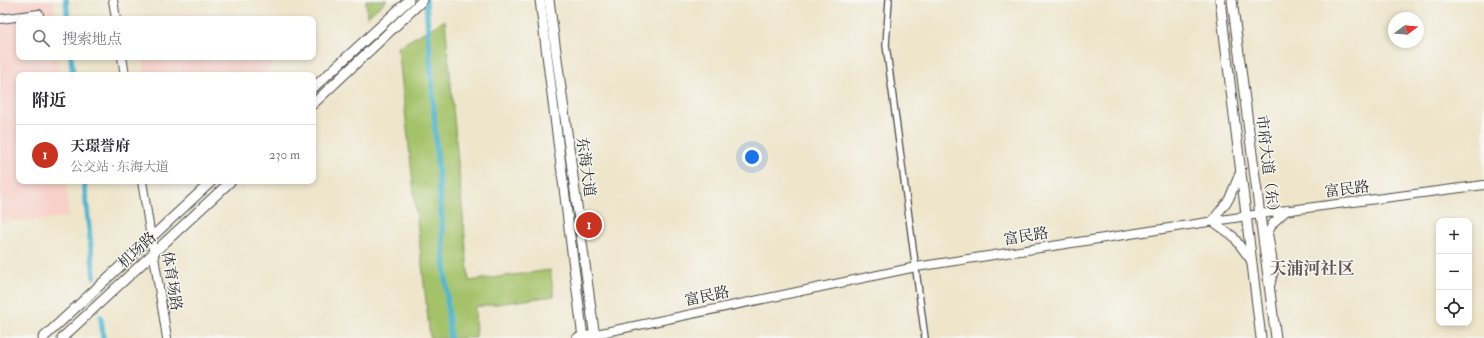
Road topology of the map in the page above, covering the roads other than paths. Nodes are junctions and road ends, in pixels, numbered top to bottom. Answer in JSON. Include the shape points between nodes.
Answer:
{"nodes":[{"id":1,"x":113,"y":0,"type":"edge"},
{"id":2,"x":409,"y":0,"type":"edge"},
{"id":3,"x":423,"y":0,"type":"edge"},
{"id":4,"x":540,"y":0,"type":"edge"},
{"id":5,"x":549,"y":0,"type":"edge"},
{"id":6,"x":889,"y":0,"type":"edge"},
{"id":7,"x":1220,"y":0,"type":"edge"},
{"id":8,"x":1232,"y":0,"type":"edge"},
{"id":9,"x":39,"y":14,"type":"dead end"},
{"id":10,"x":23,"y":16,"type":"edge"},
{"id":11,"x":116,"y":16,"type":"edge"},
{"id":12,"x":16,"y":17,"type":"edge"},
{"id":13,"x":0,"y":19,"type":"edge"},
{"id":14,"x":122,"y":60,"type":"edge"},
{"id":15,"x":124,"y":72,"type":"edge"},
{"id":16,"x":316,"y":85,"type":"edge"},
{"id":17,"x":316,"y":101,"type":"edge"},
{"id":18,"x":1241,"y":170,"type":"junction"},
{"id":19,"x":142,"y":184,"type":"edge"},
{"id":20,"x":209,"y":184,"type":"edge"},
{"id":21,"x":228,"y":184,"type":"edge"},
{"id":22,"x":1484,"y":185,"type":"edge"},
{"id":23,"x":1287,"y":210,"type":"junction"},
{"id":24,"x":1260,"y":214,"type":"junction"},
{"id":25,"x":1247,"y":216,"type":"junction"},
{"id":26,"x":1212,"y":221,"type":"junction"},
{"id":27,"x":151,"y":238,"type":"junction"},
{"id":28,"x":153,"y":254,"type":"junction"},
{"id":29,"x":1252,"y":263,"type":"junction"},
{"id":30,"x":916,"y":267,"type":"junction"},
{"id":31,"x":1269,"y":289,"type":"junction"},
{"id":32,"x":594,"y":336,"type":"edge"},
{"id":33,"x":43,"y":338,"type":"edge"},
{"id":34,"x":62,"y":338,"type":"edge"},
{"id":35,"x":167,"y":338,"type":"edge"},
{"id":36,"x":581,"y":338,"type":"edge"},
{"id":37,"x":925,"y":338,"type":"edge"},
{"id":38,"x":1262,"y":338,"type":"edge"},
{"id":39,"x":1276,"y":338,"type":"edge"}],
"edges":[{"from":1,"to":11,"type":"street"},
{"from":2,"to":16,"type":"main road"},
{"from":3,"to":17,"type":"main road"},
{"from":4,"to":36,"type":"main road","name":"东海大道"},
{"from":5,"to":32,"type":"main road","name":"东海大道"},
{"from":6,"to":30,"type":"street","via":[[886,45]]},
{"from":7,"to":18,"type":"main road","name":"市府大道（东）"},
{"from":8,"to":24,"type":"main road","name":"市府大道（东）"},
{"from":9,"to":10,"type":"street"},
{"from":12,"to":13,"type":"street"},
{"from":14,"to":15,"type":"street"},
{"from":18,"to":25,"type":"main road","name":"市府大道（东）"},
{"from":18,"to":26,"type":"street","via":[[1229,199]]},
{"from":19,"to":27,"type":"street","name":"体育场路"},
{"from":20,"to":27,"type":"main road","name":"机场路"},
{"from":21,"to":28,"type":"main road","name":"机场路"},
{"from":22,"to":23,"type":"street","name":"富民路"},
{"from":23,"to":24,"type":"street","name":"富民路"},
{"from":23,"to":31,"type":"street","via":[[1273,223],[1268,233],[1274,270]]},
{"from":24,"to":25,"type":"street","name":"富民路"},
{"from":24,"to":31,"type":"main road","name":"市府大道（东）"},
{"from":25,"to":26,"type":"street","name":"富民路"},
{"from":25,"to":29,"type":"main road","name":"市府大道（东）"},
{"from":26,"to":29,"type":"street","via":[[1233,236]]},
{"from":26,"to":30,"type":"street","name":"富民路"},
{"from":27,"to":28,"type":"street","name":"体育场路"},
{"from":27,"to":33,"type":"main road","name":"机场路"},
{"from":28,"to":34,"type":"main road","name":"机场路"},
{"from":28,"to":35,"type":"street","name":"体育场路"},
{"from":29,"to":38,"type":"main road","name":"市府大道（东）"},
{"from":30,"to":32,"type":"street","name":"富民路"},
{"from":30,"to":37,"type":"street"},
{"from":31,"to":39,"type":"main road","name":"市府大道（东）"},
{"from":32,"to":36,"type":"street","name":"富民路"}]}
